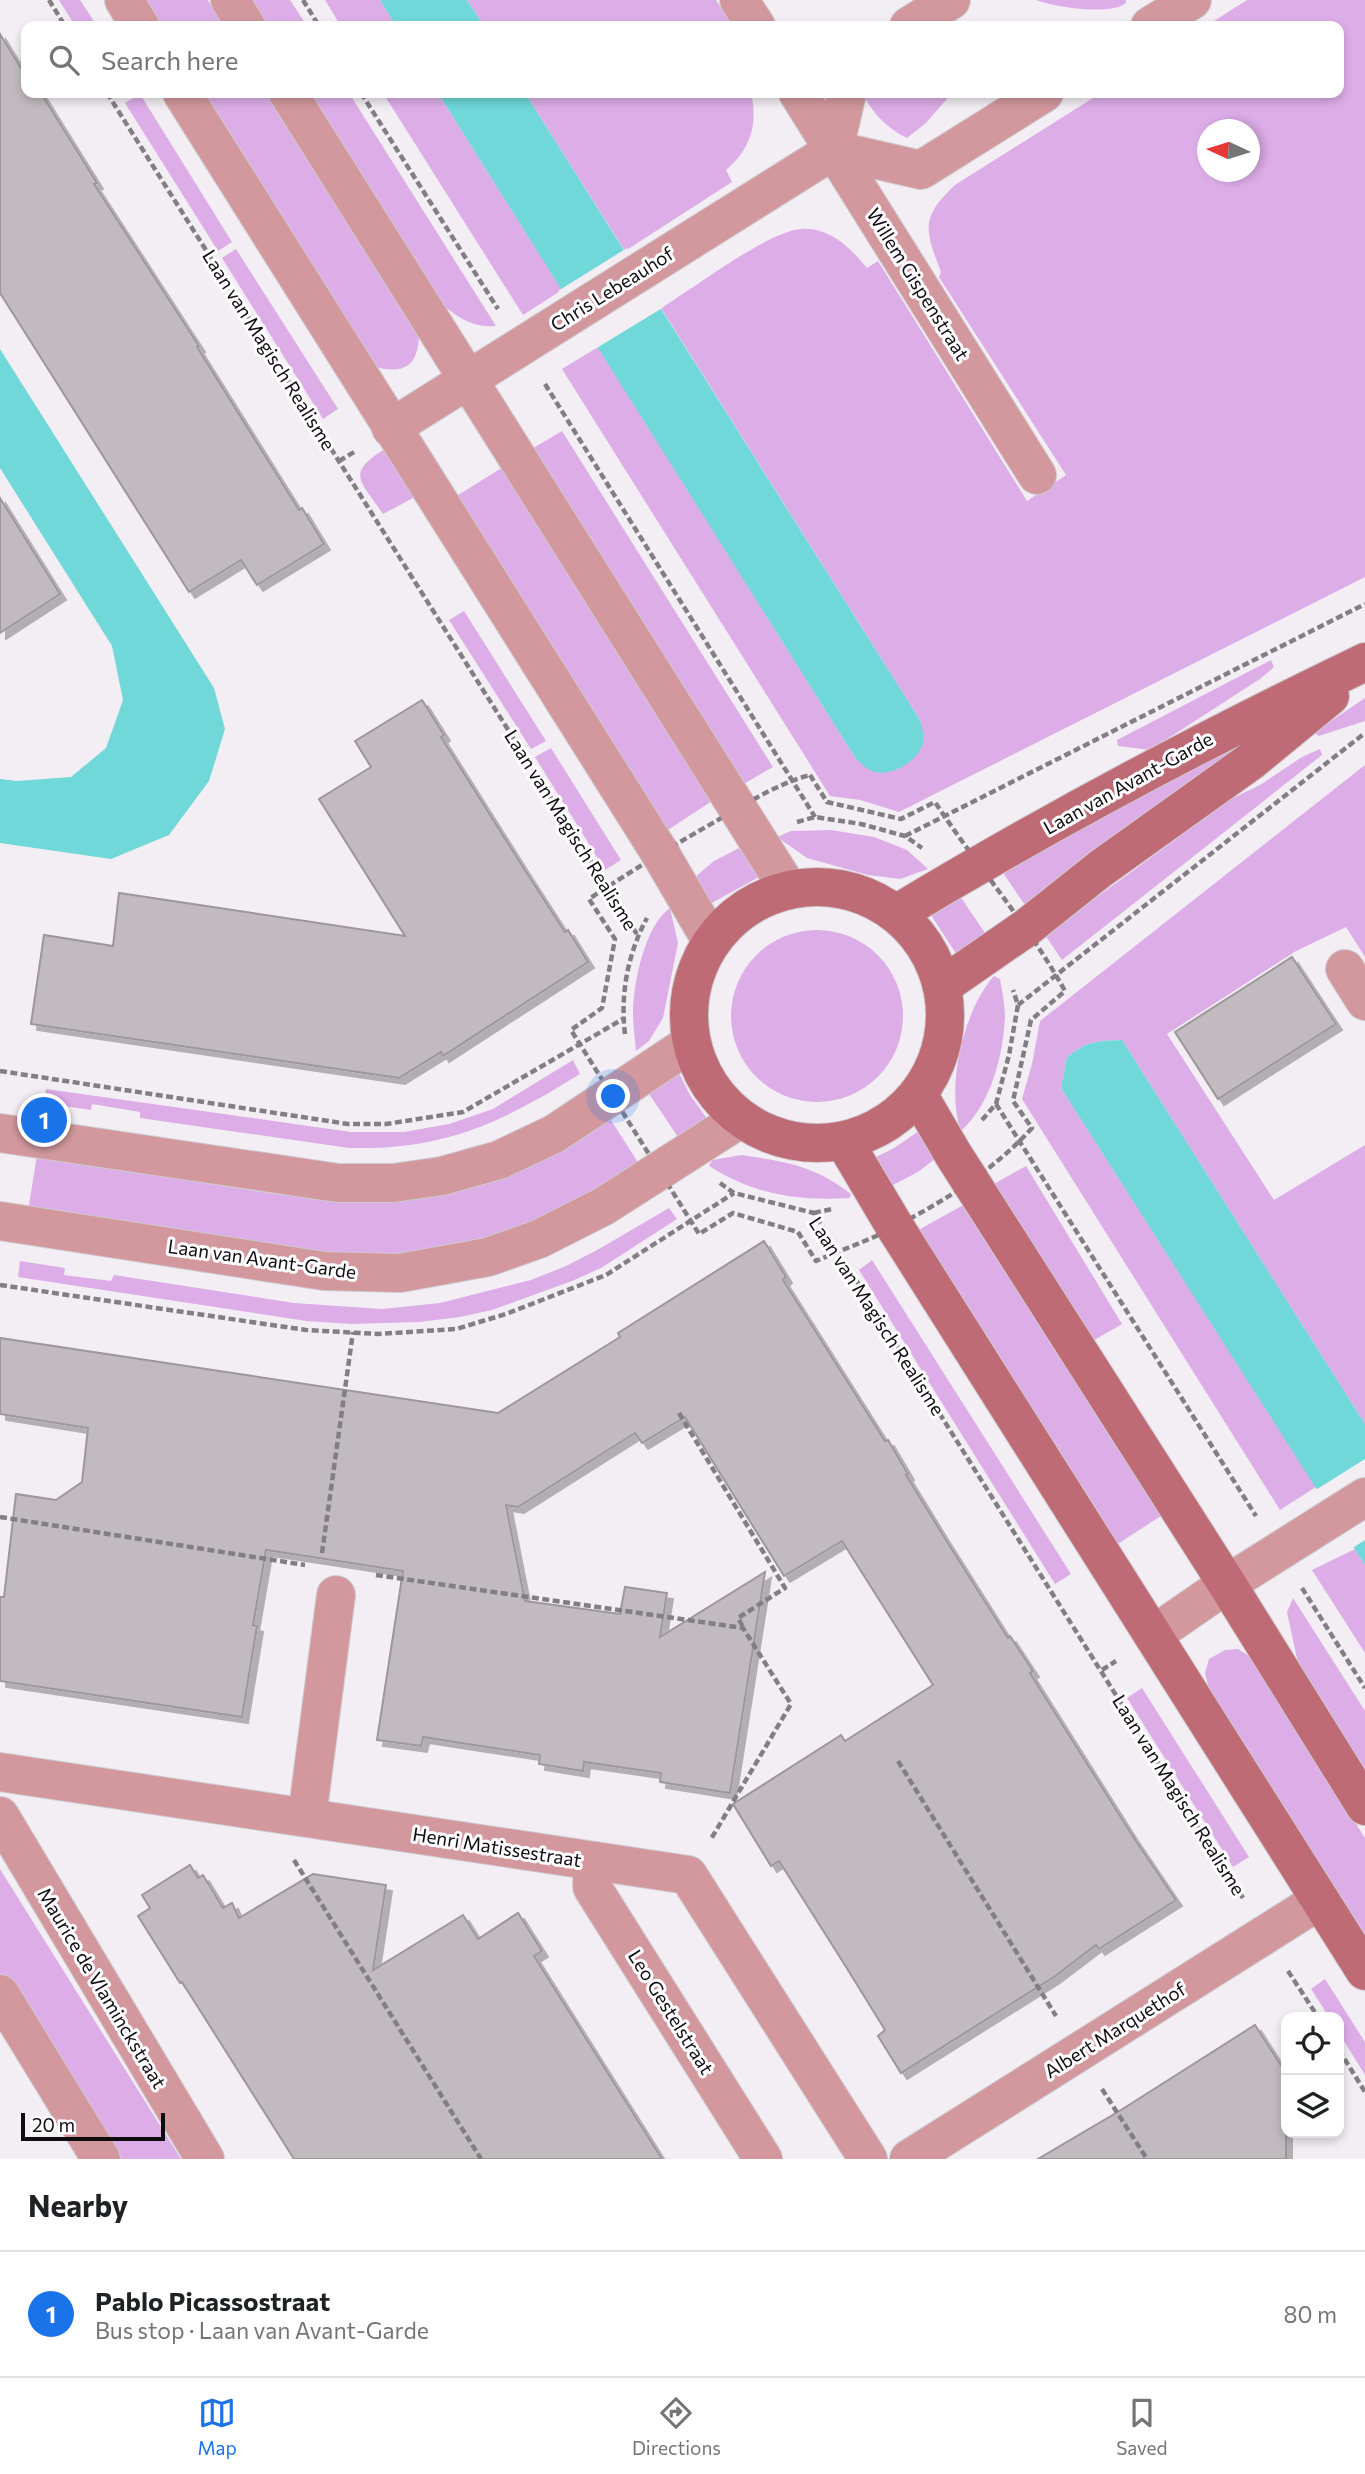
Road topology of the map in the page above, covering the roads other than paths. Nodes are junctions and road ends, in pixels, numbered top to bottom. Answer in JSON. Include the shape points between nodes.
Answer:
{"nodes":[{"id":1,"x":124,"y":0,"type":"edge"},
{"id":2,"x":230,"y":0,"type":"edge"},
{"id":3,"x":739,"y":0,"type":"edge"},
{"id":4,"x":951,"y":0,"type":"edge"},
{"id":5,"x":1192,"y":0,"type":"edge"},
{"id":6,"x":137,"y":21,"type":"edge"},
{"id":7,"x":243,"y":21,"type":"edge"},
{"id":8,"x":752,"y":21,"type":"edge"},
{"id":9,"x":917,"y":21,"type":"edge"},
{"id":10,"x":1158,"y":21,"type":"edge"},
{"id":11,"x":185,"y":98,"type":"edge"},
{"id":12,"x":291,"y":98,"type":"edge"},
{"id":13,"x":801,"y":98,"type":"edge"},
{"id":14,"x":846,"y":98,"type":"edge"},
{"id":15,"x":1036,"y":98,"type":"edge"},
{"id":16,"x":834,"y":149,"type":"junction"},
{"id":17,"x":470,"y":379,"type":"junction"},
{"id":18,"x":391,"y":428,"type":"junction"},
{"id":19,"x":1037,"y":475,"type":"dead end"},
{"id":20,"x":1365,"y":664,"type":"edge"},
{"id":21,"x":789,"y":890,"type":"junction"},
{"id":22,"x":896,"y":914,"type":"junction"},
{"id":23,"x":712,"y":942,"type":"junction"},
{"id":24,"x":1345,"y":969,"type":"dead end"},
{"id":25,"x":942,"y":986,"type":"junction"},
{"id":26,"x":1365,"y":1001,"type":"edge"},
{"id":27,"x":691,"y":1043,"type":"junction"},
{"id":28,"x":918,"y":1094,"type":"junction"},
{"id":29,"x":740,"y":1119,"type":"junction"},
{"id":30,"x":0,"y":1133,"type":"edge"},
{"id":31,"x":844,"y":1141,"type":"junction"},
{"id":32,"x":0,"y":1221,"type":"edge"},
{"id":33,"x":1365,"y":1497,"type":"edge"},
{"id":34,"x":328,"y":1581,"type":"road end"},
{"id":35,"x":1227,"y":1584,"type":"junction"},
{"id":36,"x":1153,"y":1635,"type":"junction"},
{"id":37,"x":0,"y":1772,"type":"edge"},
{"id":38,"x":1365,"y":1806,"type":"edge"},
{"id":39,"x":0,"y":1816,"type":"edge"},
{"id":40,"x":307,"y":1817,"type":"junction"},
{"id":41,"x":593,"y":1861,"type":"junction"},
{"id":42,"x":1320,"y":1900,"type":"junction"},
{"id":43,"x":1365,"y":1972,"type":"edge"},
{"id":44,"x":0,"y":1994,"type":"edge"},
{"id":45,"x":101,"y":2159,"type":"edge"},
{"id":46,"x":205,"y":2159,"type":"edge"},
{"id":47,"x":764,"y":2159,"type":"edge"},
{"id":48,"x":868,"y":2159,"type":"edge"},
{"id":49,"x":909,"y":2159,"type":"edge"}],
"edges":[{"from":1,"to":6,"type":"street"},
{"from":2,"to":7,"type":"street"},
{"from":3,"to":8,"type":"street"},
{"from":4,"to":9,"type":"street"},
{"from":5,"to":10,"type":"street"},
{"from":11,"to":18,"type":"street"},
{"from":12,"to":17,"type":"street"},
{"from":13,"to":16,"type":"street","name":"Willem Gispenstraat"},
{"from":14,"to":16,"type":"street"},
{"from":15,"to":16,"type":"street","via":[[921,170]]},
{"from":16,"to":17,"type":"street","name":"Chris Lebeauhof"},
{"from":16,"to":19,"type":"street","name":"Willem Gispenstraat"},
{"from":17,"to":18,"type":"street","name":"Chris Lebeauhof"},
{"from":17,"to":21,"type":"street"},
{"from":18,"to":23,"type":"street"},
{"from":20,"to":22,"type":"main road","name":"Laan van Avant-Garde","via":[[1234,725]]},
{"from":20,"to":25,"type":"main road","name":"Laan van Avant-Garde","via":[[1251,761]]},
{"from":21,"to":22,"type":"main road","via":[[834,888],[866,897]]},
{"from":21,"to":23,"type":"main road","via":[[745,909]]},
{"from":22,"to":25,"type":"main road","via":[[925,946]]},
{"from":23,"to":27,"type":"main road","via":[[693,980]]},
{"from":24,"to":26,"type":"street"},
{"from":25,"to":28,"type":"main road","via":[[942,1042],[931,1075]]},
{"from":27,"to":29,"type":"main road","via":[[704,1077]]},
{"from":27,"to":30,"type":"street","via":[[554,1134],[499,1160],[442,1176],[393,1183],[338,1183]]},
{"from":28,"to":31,"type":"main road","via":[[885,1124]]},
{"from":28,"to":35,"type":"main road"},
{"from":29,"to":31,"type":"main road","via":[[801,1143]]},
{"from":29,"to":32,"type":"street","name":"Laan van Avant-Garde","via":[[604,1206],[539,1239],[488,1257],[400,1272],[324,1271]]},
{"from":31,"to":36,"type":"main road"},
{"from":33,"to":35,"type":"street"},
{"from":34,"to":40,"type":"street"},
{"from":35,"to":36,"type":"street"},
{"from":35,"to":38,"type":"main road"},
{"from":36,"to":42,"type":"main road"},
{"from":37,"to":40,"type":"street","name":"Henri Matissestraat"},
{"from":39,"to":46,"type":"street","name":"Maurice de Vlaminckstraat"},
{"from":40,"to":41,"type":"street","name":"Henri Matissestraat"},
{"from":41,"to":47,"type":"street","name":"Leo Gestelstraat","via":[[592,1887]]},
{"from":41,"to":48,"type":"street","name":"Henri Matissestraat","via":[[688,1875]]},
{"from":42,"to":43,"type":"main road"},
{"from":42,"to":49,"type":"street","name":"Albert Marquethof"},
{"from":44,"to":45,"type":"street"}]}
